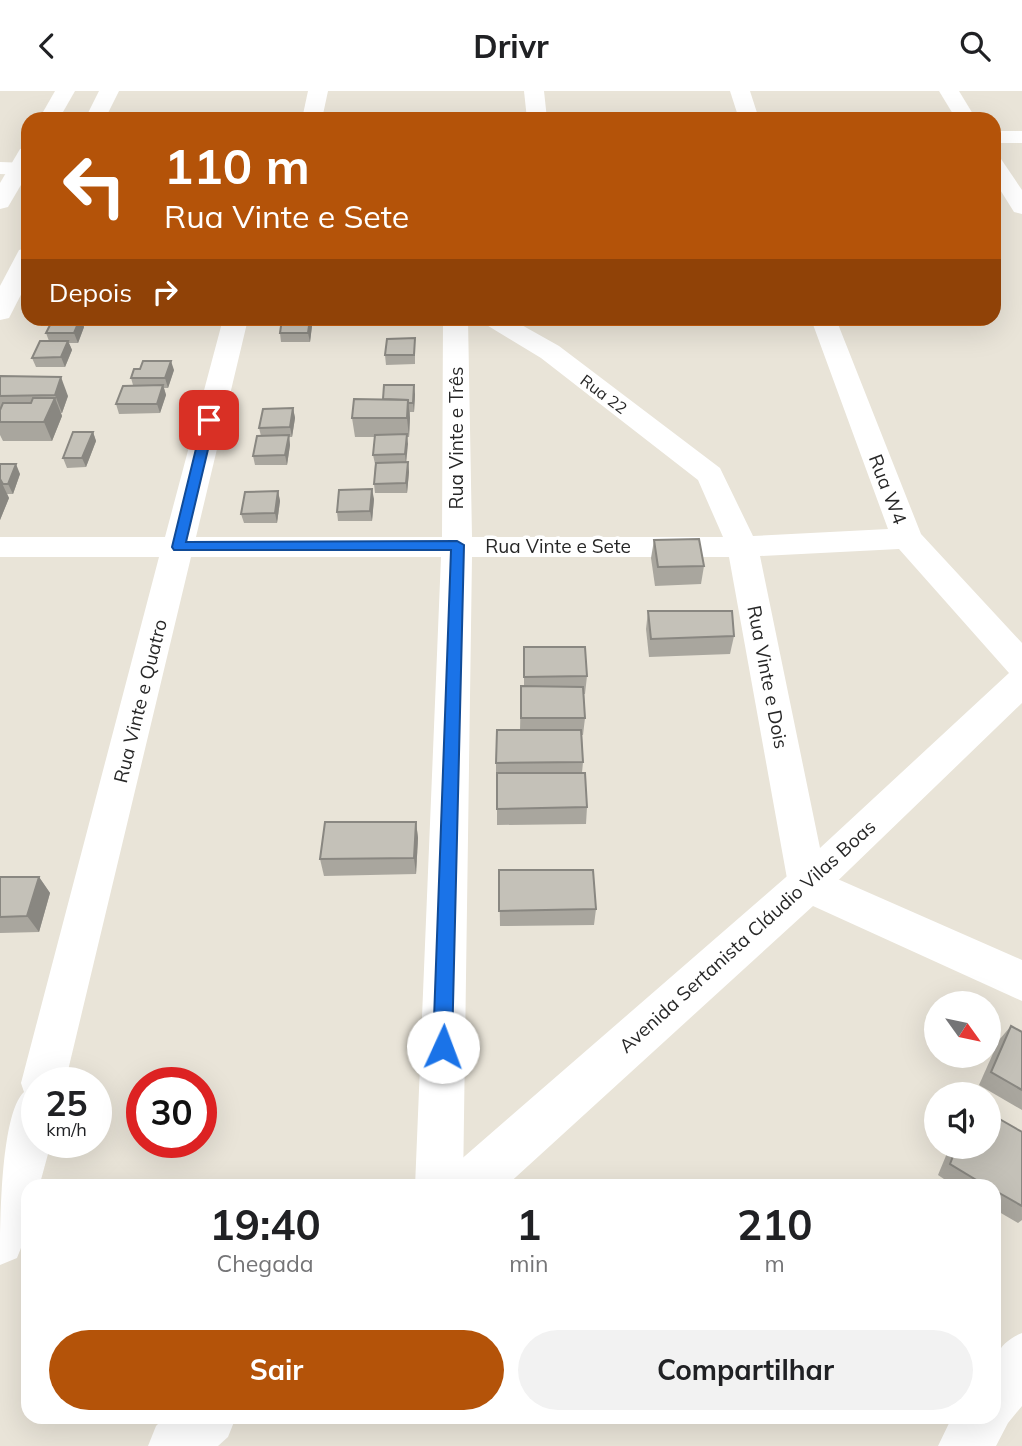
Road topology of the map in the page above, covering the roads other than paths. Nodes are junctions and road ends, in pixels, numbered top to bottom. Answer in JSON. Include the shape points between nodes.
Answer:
{"nodes":[{"id":1,"x":65,"y":91,"type":"edge"},
{"id":2,"x":109,"y":91,"type":"edge"},
{"id":3,"x":318,"y":91,"type":"edge"},
{"id":4,"x":534,"y":91,"type":"edge"},
{"id":5,"x":740,"y":91,"type":"edge"},
{"id":6,"x":948,"y":91,"type":"edge"},
{"id":7,"x":53,"y":112,"type":"edge"},
{"id":8,"x":98,"y":112,"type":"edge"},
{"id":9,"x":314,"y":112,"type":"edge"},
{"id":10,"x":536,"y":112,"type":"edge"},
{"id":11,"x":747,"y":112,"type":"edge"},
{"id":12,"x":962,"y":112,"type":"edge"},
{"id":13,"x":1001,"y":137,"type":"edge"},
{"id":14,"x":1022,"y":137,"type":"edge"},
{"id":15,"x":19,"y":159,"type":"edge"},
{"id":16,"x":1001,"y":174,"type":"edge"},
{"id":17,"x":0,"y":202,"type":"edge"},
{"id":18,"x":1022,"y":207,"type":"edge"},
{"id":19,"x":21,"y":269,"type":"edge"},
{"id":20,"x":0,"y":312,"type":"edge"},
{"id":21,"x":232,"y":326,"type":"edge"},
{"id":22,"x":456,"y":326,"type":"edge"},
{"id":23,"x":506,"y":326,"type":"edge"},
{"id":24,"x":548,"y":326,"type":"edge"},
{"id":25,"x":827,"y":326,"type":"edge"},
{"id":26,"x":550,"y":352,"type":"junction"},
{"id":27,"x":709,"y":475,"type":"joint"},
{"id":28,"x":907,"y":538,"type":"junction"},
{"id":29,"x":457,"y":545,"type":"junction"},
{"id":30,"x":0,"y":547,"type":"edge"},
{"id":31,"x":178,"y":547,"type":"junction"},
{"id":32,"x":743,"y":547,"type":"junction"},
{"id":33,"x":1022,"y":665,"type":"edge"},
{"id":34,"x":1022,"y":682,"type":"edge"},
{"id":35,"x":808,"y":884,"type":"junction"},
{"id":36,"x":1022,"y":981,"type":"edge"},
{"id":37,"x":47,"y":1067,"type":"edge"},
{"id":38,"x":21,"y":1148,"type":"edge"},
{"id":39,"x":10,"y":1175,"type":"edge"},
{"id":40,"x":439,"y":1179,"type":"edge"},
{"id":41,"x":477,"y":1179,"type":"edge"},
{"id":42,"x":0,"y":1241,"type":"edge"},
{"id":43,"x":1022,"y":1359,"type":"edge"},
{"id":44,"x":1001,"y":1391,"type":"edge"},
{"id":45,"x":200,"y":1424,"type":"edge"},
{"id":46,"x":979,"y":1424,"type":"edge"},
{"id":47,"x":176,"y":1446,"type":"edge"},
{"id":48,"x":965,"y":1446,"type":"edge"}],
"edges":[{"from":1,"to":7,"type":"street"},
{"from":2,"to":8,"type":"street"},
{"from":3,"to":9,"type":"street"},
{"from":4,"to":10,"type":"street"},
{"from":5,"to":11,"type":"street"},
{"from":6,"to":12,"type":"street"},
{"from":13,"to":14,"type":"street"},
{"from":15,"to":17,"type":"street"},
{"from":16,"to":18,"type":"street"},
{"from":19,"to":20,"type":"street"},
{"from":21,"to":31,"type":"street","name":"Rua Vinte e Quatro"},
{"from":22,"to":29,"type":"street","name":"Rua Vinte e Três"},
{"from":23,"to":26,"type":"street","name":"Rua 22"},
{"from":24,"to":26,"type":"street"},
{"from":25,"to":28,"type":"street","name":"Rua W4"},
{"from":26,"to":27,"type":"street","name":"Rua 22"},
{"from":27,"to":32,"type":"street","name":"Rua Vinte e Dois"},
{"from":28,"to":32,"type":"street","name":"Rua Vinte e Sete"},
{"from":28,"to":33,"type":"street","name":"Rua W4"},
{"from":29,"to":31,"type":"street","name":"Rua Vinte e Sete"},
{"from":29,"to":32,"type":"street","name":"Rua Vinte e Sete"},
{"from":29,"to":40,"type":"street","name":"Rua Vinte e Três"},
{"from":30,"to":31,"type":"street","name":"Rua Vinte e Sete"},
{"from":31,"to":37,"type":"street","name":"Rua Vinte e Quatro"},
{"from":32,"to":35,"type":"street","name":"Rua Vinte e Dois"},
{"from":34,"to":35,"type":"street","name":"Avenida Sertanista Cláudio Vilas Boas"},
{"from":35,"to":36,"type":"street"},
{"from":35,"to":41,"type":"street","name":"Avenida Sertanista Cláudio Vilas Boas"},
{"from":38,"to":39,"type":"street"},
{"from":39,"to":42,"type":"street"},
{"from":43,"to":44,"type":"street"},
{"from":45,"to":47,"type":"street"},
{"from":46,"to":48,"type":"street"}]}
